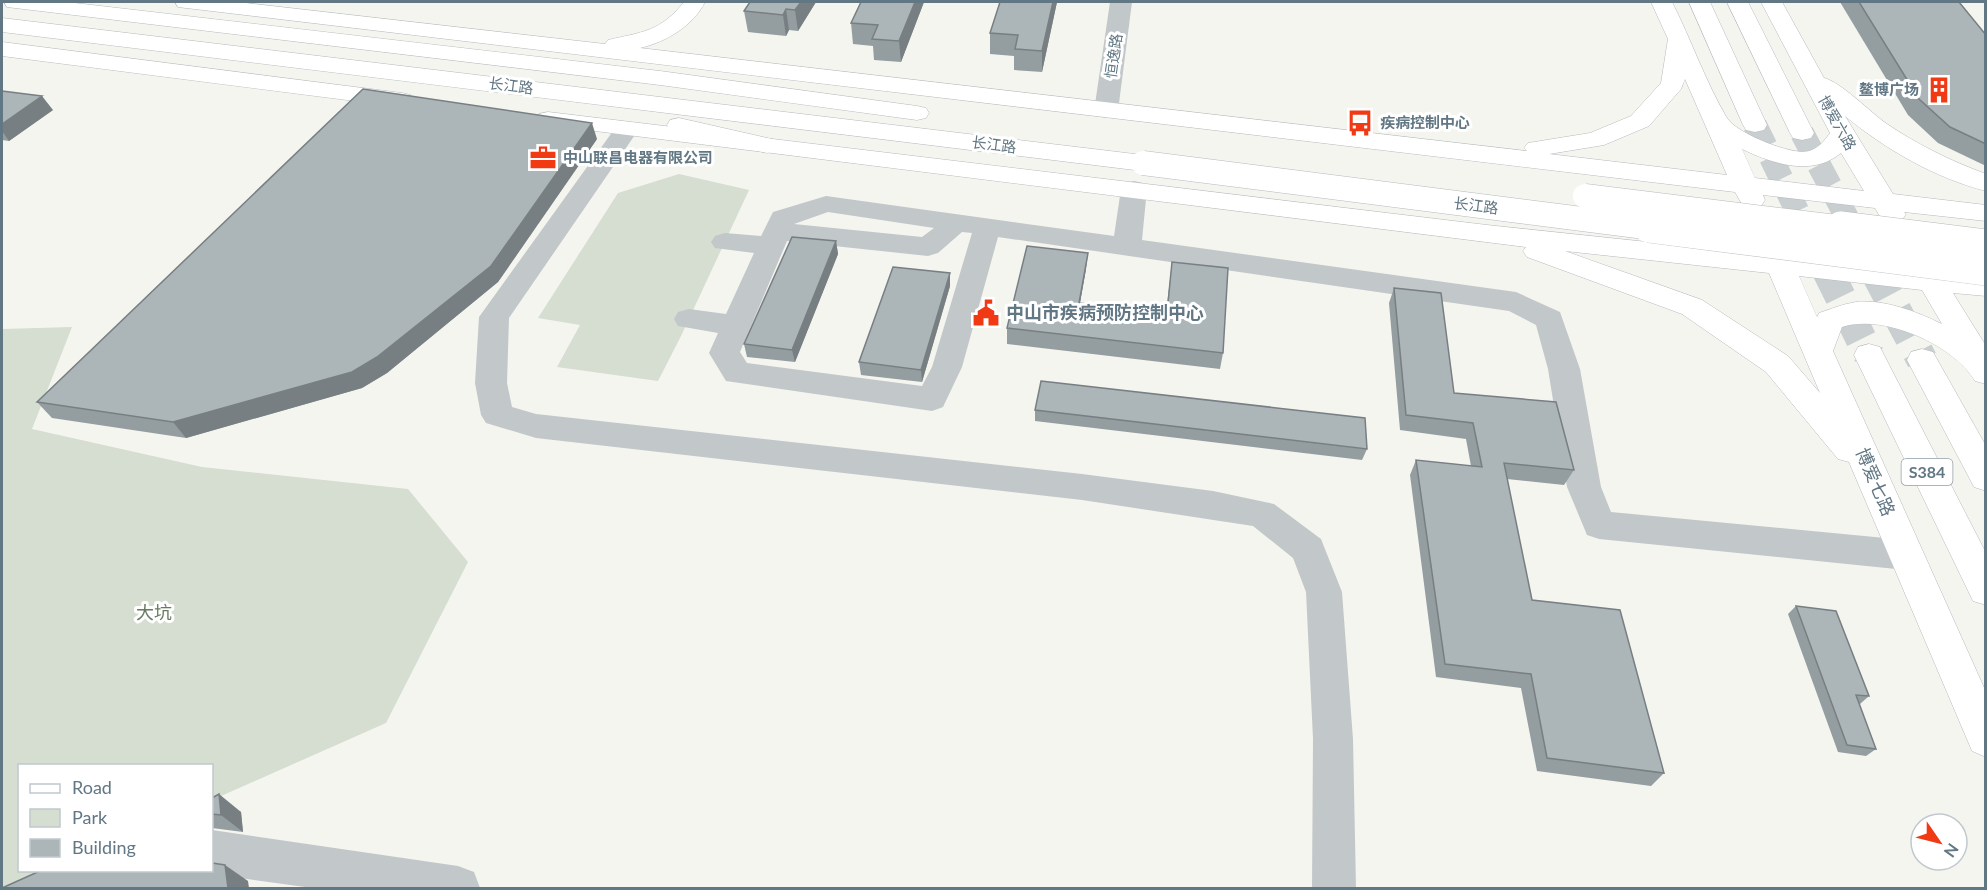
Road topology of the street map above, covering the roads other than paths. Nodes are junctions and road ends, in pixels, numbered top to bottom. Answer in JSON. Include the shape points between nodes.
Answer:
{"nodes":[{"id":1,"x":15,"y":2,"type":"edge"},
{"id":2,"x":186,"y":2,"type":"edge"},
{"id":3,"x":695,"y":2,"type":"edge"},
{"id":4,"x":713,"y":2,"type":"edge"},
{"id":5,"x":1121,"y":2,"type":"edge"},
{"id":6,"x":1662,"y":2,"type":"edge"},
{"id":7,"x":1699,"y":2,"type":"edge"},
{"id":8,"x":1737,"y":2,"type":"edge"},
{"id":9,"x":1772,"y":2,"type":"edge"},
{"id":10,"x":2,"y":25,"type":"edge"},
{"id":11,"x":112,"y":39,"type":"junction"},
{"id":12,"x":1679,"y":39,"type":"junction"},
{"id":13,"x":2,"y":40,"type":"edge"},
{"id":14,"x":562,"y":44,"type":"junction"},
{"id":15,"x":2,"y":50,"type":"edge"},
{"id":16,"x":487,"y":57,"type":"junction"},
{"id":17,"x":737,"y":66,"type":"junction"},
{"id":18,"x":1807,"y":68,"type":"junction"},
{"id":19,"x":568,"y":93,"type":"junction"},
{"id":20,"x":426,"y":103,"type":"edge"},
{"id":21,"x":1106,"y":111,"type":"junction"},
{"id":22,"x":520,"y":115,"type":"edge"},
{"id":23,"x":940,"y":116,"type":"dead end"},
{"id":24,"x":1755,"y":125,"type":"tunnel mouth"},
{"id":25,"x":1720,"y":126,"type":"junction"},
{"id":26,"x":627,"y":129,"type":"junction"},
{"id":27,"x":1050,"y":129,"type":"dead end"},
{"id":28,"x":1802,"y":133,"type":"tunnel mouth"},
{"id":29,"x":1842,"y":133,"type":"junction"},
{"id":30,"x":767,"y":145,"type":"junction"},
{"id":31,"x":1491,"y":155,"type":"junction"},
{"id":32,"x":1573,"y":164,"type":"junction"},
{"id":33,"x":1143,"y":165,"type":"junction"},
{"id":34,"x":1986,"y":183,"type":"edge"},
{"id":35,"x":1746,"y":184,"type":"junction"},
{"id":36,"x":1884,"y":201,"type":"junction"},
{"id":37,"x":1986,"y":213,"type":"edge"},
{"id":38,"x":987,"y":228,"type":"junction"},
{"id":39,"x":1487,"y":234,"type":"junction"},
{"id":40,"x":774,"y":238,"type":"junction"},
{"id":41,"x":725,"y":242,"type":"dead end"},
{"id":42,"x":1579,"y":243,"type":"junction"},
{"id":43,"x":1986,"y":245,"type":"edge"},
{"id":44,"x":1127,"y":247,"type":"junction"},
{"id":45,"x":1780,"y":264,"type":"junction"},
{"id":46,"x":1986,"y":270,"type":"edge"},
{"id":47,"x":1931,"y":280,"type":"junction"},
{"id":48,"x":1986,"y":288,"type":"edge"},
{"id":49,"x":689,"y":319,"type":"dead end"},
{"id":50,"x":736,"y":326,"type":"junction"},
{"id":51,"x":1818,"y":350,"type":"junction"},
{"id":52,"x":1869,"y":354,"type":"tunnel mouth"},
{"id":53,"x":1922,"y":360,"type":"tunnel mouth"},
{"id":54,"x":1982,"y":366,"type":"edge"},
{"id":55,"x":1872,"y":476,"type":"junction"},
{"id":56,"x":1986,"y":478,"type":"edge"},
{"id":57,"x":1906,"y":555,"type":"junction"},
{"id":58,"x":1986,"y":590,"type":"edge"},
{"id":59,"x":1986,"y":738,"type":"edge"},
{"id":60,"x":213,"y":852,"type":"edge"},
{"id":61,"x":458,"y":888,"type":"edge"},
{"id":62,"x":1334,"y":888,"type":"edge"}],
"edges":[{"from":1,"to":16,"type":"main road","name":"长江路"},
{"from":2,"to":14,"type":"main road"},
{"from":3,"to":14,"type":"main road","via":[[684,17],[635,45]]},
{"from":4,"to":17,"type":"main road","via":[[698,37],[704,50]]},
{"from":5,"to":21,"type":"street","name":"恒逸路"},
{"from":6,"to":12,"type":"main road"},
{"from":7,"to":24,"type":"main road"},
{"from":8,"to":28,"type":"main road","name":"博爱六路"},
{"from":9,"to":18,"type":"main road","name":"博爱六路"},
{"from":10,"to":11,"type":"main road","name":"长江路"},
{"from":11,"to":13,"type":"main road"},
{"from":11,"to":19,"type":"main road","name":"长江路"},
{"from":12,"to":25,"type":"main road"},
{"from":12,"to":31,"type":"main road","via":[[1673,84],[1640,121],[1595,140]]},
{"from":14,"to":17,"type":"main road"},
{"from":15,"to":20,"type":"main road"},
{"from":16,"to":17,"type":"main road","via":[[520,53],[685,66]]},
{"from":16,"to":23,"type":"main road","name":"长江路"},
{"from":17,"to":21,"type":"main road"},
{"from":18,"to":29,"type":"main road","name":"博爱六路"},
{"from":18,"to":34,"type":"main road","via":[[1852,111],[1909,147]]},
{"from":19,"to":30,"type":"main road","via":[[624,111]]},
{"from":19,"to":33,"type":"main road","name":"长江路"},
{"from":21,"to":31,"type":"main road"},
{"from":22,"to":26,"type":"main road","name":"长江路"},
{"from":25,"to":29,"type":"main road","via":[[1754,148],[1789,158],[1821,158],[1835,148]]},
{"from":25,"to":35,"type":"main road"},
{"from":26,"to":30,"type":"main road","name":"长江路"},
{"from":26,"to":62,"type":"street","via":[[494,317],[491,383],[497,415],[536,426],[1082,487],[1262,514],[1308,549],[1324,592],[1333,739]]},
{"from":27,"to":33,"type":"main road","name":"长江路"},
{"from":29,"to":36,"type":"main road","name":"博爱六路"},
{"from":30,"to":33,"type":"main road","name":"长江路"},
{"from":31,"to":32,"type":"main road"},
{"from":32,"to":35,"type":"main road"},
{"from":32,"to":42,"type":"main road","via":[[1672,199],[1690,216],[1680,242]]},
{"from":33,"to":39,"type":"main road","name":"长江路"},
{"from":33,"to":43,"type":"main road","name":"长江路","bridge":true},
{"from":33,"to":44,"type":"street"},
{"from":33,"to":46,"type":"main road","name":"长江路","bridge":true},
{"from":35,"to":36,"type":"main road"},
{"from":35,"to":45,"type":"main road","name":"博爱七路"},
{"from":36,"to":37,"type":"main road"},
{"from":36,"to":47,"type":"main road","name":"博爱六路"},
{"from":38,"to":40,"type":"street","via":[[826,204],[783,218]]},
{"from":38,"to":44,"type":"street"},
{"from":38,"to":50,"type":"street","via":[[947,367],[932,399],[737,373],[724,353]]},
{"from":39,"to":42,"type":"main road","name":"长江路"},
{"from":39,"to":55,"type":"main road","via":[[1692,307],[1777,364]]},
{"from":40,"to":41,"type":"street"},
{"from":40,"to":50,"type":"street"},
{"from":42,"to":45,"type":"main road","name":"长江路"},
{"from":44,"to":57,"type":"street","via":[[1516,302],[1549,318],[1564,369],[1584,487],[1599,525]]},
{"from":45,"to":47,"type":"main road","name":"长江路"},
{"from":45,"to":51,"type":"main road","name":"博爱七路"},
{"from":47,"to":48,"type":"main road","name":"长江路"},
{"from":47,"to":54,"type":"main road"},
{"from":49,"to":50,"type":"street"},
{"from":51,"to":54,"type":"main road","via":[[1830,320],[1856,312],[1894,316],[1937,333]]},
{"from":51,"to":55,"type":"main road","name":"博爱七路"},
{"from":52,"to":58,"type":"main road","number":"S384"},
{"from":53,"to":56,"type":"main road","number":"S384"},
{"from":55,"to":57,"type":"main road","name":"博爱七路"},
{"from":57,"to":59,"type":"main road","name":"博爱七路"},
{"from":60,"to":61,"type":"street"}]}
